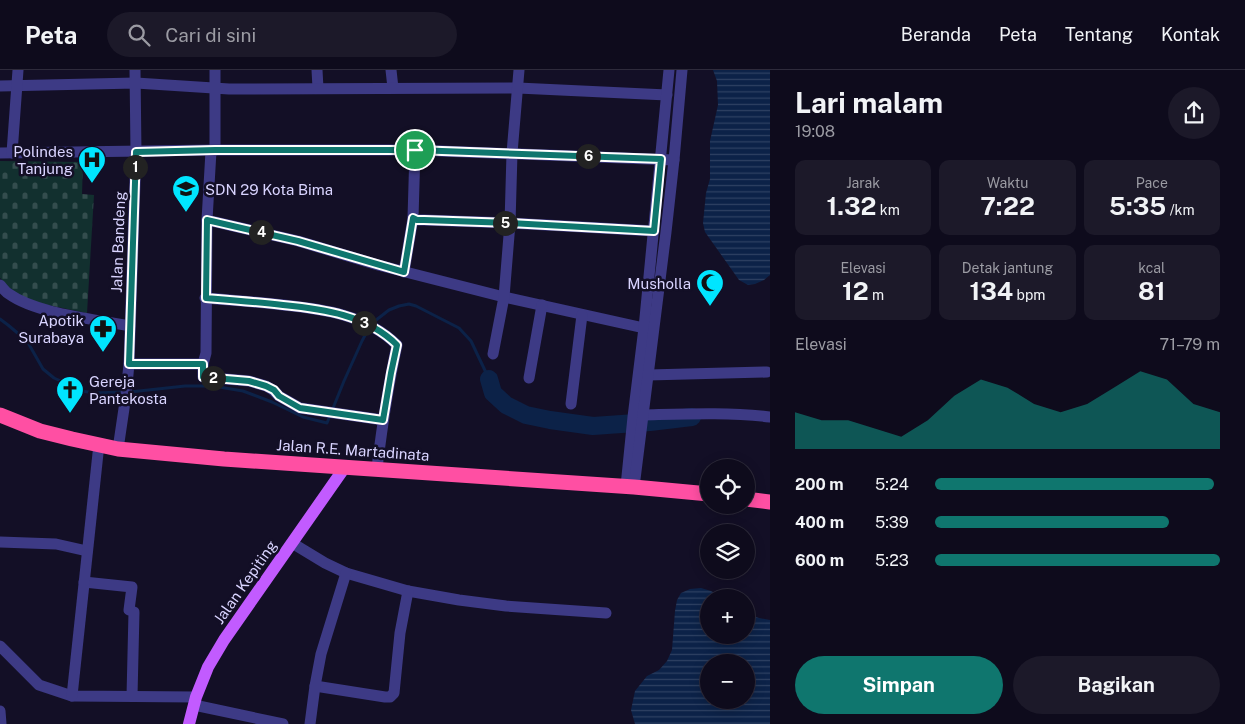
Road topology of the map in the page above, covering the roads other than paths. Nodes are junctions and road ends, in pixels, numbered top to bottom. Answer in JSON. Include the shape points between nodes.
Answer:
{"nodes":[{"id":1,"x":18,"y":70,"type":"edge"},
{"id":2,"x":135,"y":70,"type":"edge"},
{"id":3,"x":215,"y":70,"type":"edge"},
{"id":4,"x":317,"y":70,"type":"edge"},
{"id":5,"x":391,"y":70,"type":"edge"},
{"id":6,"x":519,"y":70,"type":"edge"},
{"id":7,"x":669,"y":70,"type":"edge"},
{"id":8,"x":682,"y":70,"type":"edge"},
{"id":9,"x":136,"y":83,"type":"junction"},
{"id":10,"x":17,"y":85,"type":"junction"},
{"id":11,"x":0,"y":86,"type":"edge"},
{"id":12,"x":215,"y":88,"type":"junction"},
{"id":13,"x":318,"y":88,"type":"junction"},
{"id":14,"x":393,"y":88,"type":"junction"},
{"id":15,"x":518,"y":88,"type":"junction"},
{"id":16,"x":667,"y":95,"type":"junction"},
{"id":17,"x":213,"y":150,"type":"junction"},
{"id":18,"x":415,"y":150,"type":"junction"},
{"id":19,"x":136,"y":152,"type":"junction"},
{"id":20,"x":6,"y":153,"type":"edge"},
{"id":21,"x":512,"y":153,"type":"junction"},
{"id":22,"x":661,"y":159,"type":"junction"},
{"id":23,"x":674,"y":160,"type":"junction"},
{"id":24,"x":413,"y":218,"type":"junction"},
{"id":25,"x":207,"y":220,"type":"junction"},
{"id":26,"x":510,"y":223,"type":"junction"},
{"id":27,"x":654,"y":231,"type":"junction"},
{"id":28,"x":404,"y":272,"type":"junction"},
{"id":29,"x":0,"y":286,"type":"edge"},
{"id":30,"x":504,"y":297,"type":"junction"},
{"id":31,"x":206,"y":298,"type":"junction"},
{"id":32,"x":542,"y":305,"type":"junction"},
{"id":33,"x":582,"y":315,"type":"junction"},
{"id":34,"x":130,"y":326,"type":"junction"},
{"id":35,"x":644,"y":328,"type":"junction"},
{"id":36,"x":493,"y":354,"type":"dead end"},
{"id":37,"x":129,"y":364,"type":"junction"},
{"id":38,"x":203,"y":364,"type":"junction"},
{"id":39,"x":767,"y":372,"type":"dead end"},
{"id":40,"x":648,"y":376,"type":"junction"},
{"id":41,"x":529,"y":378,"type":"dead end"},
{"id":42,"x":571,"y":404,"type":"dead end"},
{"id":43,"x":0,"y":415,"type":"edge"},
{"id":44,"x":639,"y":416,"type":"junction"},
{"id":45,"x":770,"y":417,"type":"edge"},
{"id":46,"x":383,"y":420,"type":"junction"},
{"id":47,"x":99,"y":444,"type":"junction"},
{"id":48,"x":118,"y":449,"type":"junction"},
{"id":49,"x":345,"y":467,"type":"junction"},
{"id":50,"x":377,"y":468,"type":"junction"},
{"id":51,"x":630,"y":486,"type":"junction"},
{"id":52,"x":700,"y":493,"type":"edge"},
{"id":53,"x":755,"y":500,"type":"edge"},
{"id":54,"x":770,"y":502,"type":"edge"},
{"id":55,"x":0,"y":542,"type":"edge"},
{"id":56,"x":292,"y":543,"type":"junction"},
{"id":57,"x":87,"y":550,"type":"junction"},
{"id":58,"x":346,"y":573,"type":"junction"},
{"id":59,"x":84,"y":582,"type":"junction"},
{"id":60,"x":408,"y":591,"type":"junction"},
{"id":61,"x":606,"y":613,"type":"dead end"},
{"id":62,"x":0,"y":646,"type":"edge"},
{"id":63,"x":315,"y":686,"type":"junction"},
{"id":64,"x":72,"y":696,"type":"junction"},
{"id":65,"x":132,"y":696,"type":"junction"},
{"id":66,"x":195,"y":701,"type":"junction"},
{"id":67,"x":0,"y":710,"type":"edge"},
{"id":68,"x":1,"y":724,"type":"edge"},
{"id":69,"x":189,"y":724,"type":"edge"},
{"id":70,"x":283,"y":724,"type":"edge"},
{"id":71,"x":310,"y":724,"type":"edge"}],
"edges":[{"from":1,"to":10,"type":"street"},
{"from":2,"to":9,"type":"street","name":"Jalan Bandeng"},
{"from":3,"to":12,"type":"street"},
{"from":4,"to":13,"type":"street"},
{"from":5,"to":14,"type":"street"},
{"from":6,"to":15,"type":"street"},
{"from":7,"to":16,"type":"street"},
{"from":8,"to":23,"type":"street"},
{"from":9,"to":10,"type":"street"},
{"from":9,"to":12,"type":"street"},
{"from":9,"to":19,"type":"street","name":"Jalan Bandeng"},
{"from":10,"to":11,"type":"street"},
{"from":10,"to":20,"type":"street"},
{"from":12,"to":13,"type":"street"},
{"from":12,"to":17,"type":"street"},
{"from":13,"to":14,"type":"street"},
{"from":14,"to":15,"type":"street"},
{"from":15,"to":16,"type":"street"},
{"from":15,"to":21,"type":"street"},
{"from":16,"to":22,"type":"street"},
{"from":17,"to":18,"type":"street"},
{"from":17,"to":19,"type":"street"},
{"from":17,"to":25,"type":"street"},
{"from":18,"to":21,"type":"street"},
{"from":18,"to":24,"type":"street"},
{"from":19,"to":20,"type":"street"},
{"from":19,"to":34,"type":"street","name":"Jalan Bandeng"},
{"from":21,"to":22,"type":"street"},
{"from":21,"to":26,"type":"street"},
{"from":22,"to":23,"type":"street"},
{"from":22,"to":27,"type":"street"},
{"from":23,"to":40,"type":"street"},
{"from":24,"to":26,"type":"street"},
{"from":24,"to":28,"type":"street"},
{"from":25,"to":28,"type":"street","via":[[298,241]]},
{"from":25,"to":31,"type":"street"},
{"from":26,"to":27,"type":"street"},
{"from":26,"to":30,"type":"street"},
{"from":27,"to":35,"type":"street"},
{"from":28,"to":30,"type":"street"},
{"from":29,"to":34,"type":"street","via":[[8,294],[32,306]]},
{"from":30,"to":32,"type":"street"},
{"from":30,"to":36,"type":"street"},
{"from":31,"to":38,"type":"street"},
{"from":31,"to":46,"type":"street","via":[[318,309],[356,319],[391,339],[397,345]]},
{"from":32,"to":33,"type":"street"},
{"from":32,"to":41,"type":"street"},
{"from":33,"to":35,"type":"street"},
{"from":33,"to":42,"type":"street"},
{"from":34,"to":37,"type":"street","name":"Jalan Bandeng"},
{"from":35,"to":44,"type":"street"},
{"from":37,"to":38,"type":"street"},
{"from":37,"to":48,"type":"street","name":"Jalan Bandeng"},
{"from":38,"to":46,"type":"street","via":[[203,377],[249,381],[274,390],[300,408]]},
{"from":39,"to":40,"type":"street"},
{"from":40,"to":44,"type":"street"},
{"from":43,"to":47,"type":"highway","name":"Jalan R.E. Martadinata","via":[[40,431]]},
{"from":44,"to":45,"type":"street","via":[[751,414]]},
{"from":44,"to":51,"type":"street"},
{"from":46,"to":50,"type":"street"},
{"from":47,"to":48,"type":"highway","name":"Jalan R.E. Martadinata"},
{"from":47,"to":57,"type":"street"},
{"from":48,"to":49,"type":"highway","name":"Jalan R.E. Martadinata"},
{"from":49,"to":50,"type":"highway","name":"Jalan R.E. Martadinata"},
{"from":49,"to":56,"type":"main road","name":"Jalan Kepiting"},
{"from":50,"to":51,"type":"highway","name":"Jalan R.E. Martadinata"},
{"from":51,"to":52,"type":"highway","name":"Jalan R.E. Martadinata"},
{"from":53,"to":54,"type":"highway"},
{"from":55,"to":57,"type":"street","via":[[56,544]]},
{"from":56,"to":58,"type":"street"},
{"from":56,"to":66,"type":"main road","name":"Jalan Kepiting","via":[[224,640],[208,667]]},
{"from":57,"to":59,"type":"street"},
{"from":58,"to":60,"type":"street"},
{"from":58,"to":63,"type":"street","via":[[321,654]]},
{"from":59,"to":64,"type":"street"},
{"from":59,"to":65,"type":"street","via":[[132,588],[129,610],[134,612]]},
{"from":60,"to":61,"type":"street","via":[[506,606]]},
{"from":60,"to":63,"type":"street","via":[[394,693],[385,697]]},
{"from":62,"to":64,"type":"street","via":[[39,685]]},
{"from":63,"to":71,"type":"street"},
{"from":64,"to":65,"type":"street"},
{"from":65,"to":66,"type":"street"},
{"from":66,"to":69,"type":"main road","name":"Jalan Kepiting"},
{"from":66,"to":70,"type":"street"},
{"from":67,"to":68,"type":"street"}]}
